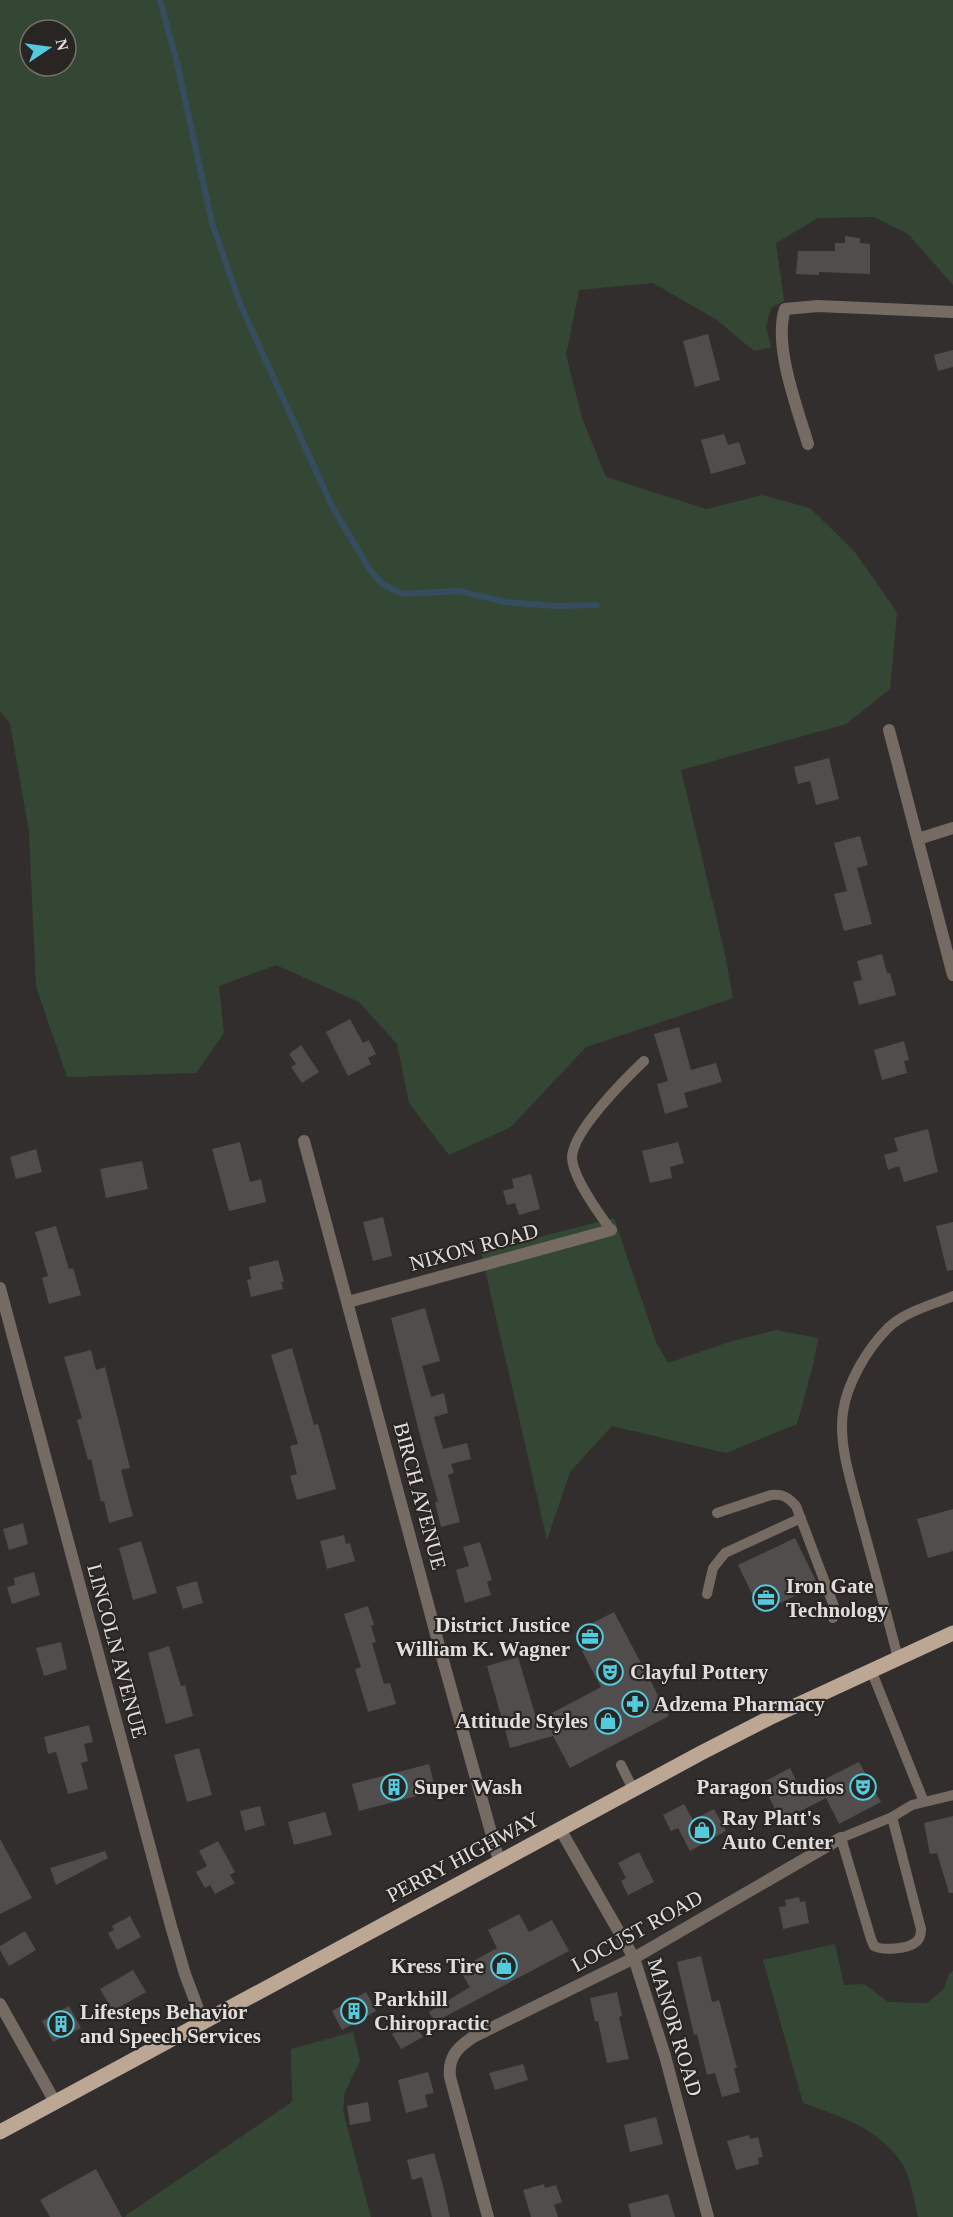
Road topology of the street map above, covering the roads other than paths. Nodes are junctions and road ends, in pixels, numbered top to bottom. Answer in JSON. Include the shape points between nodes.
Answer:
{"nodes":[{"id":1,"x":953,"y":312,"type":"edge"},
{"id":2,"x":808,"y":444,"type":"dead end"},
{"id":3,"x":889,"y":730,"type":"dead end"},
{"id":4,"x":953,"y":828,"type":"edge"},
{"id":5,"x":918,"y":839,"type":"junction"},
{"id":6,"x":953,"y":975,"type":"edge"},
{"id":7,"x":644,"y":1061,"type":"dead end"},
{"id":8,"x":304,"y":1141,"type":"dead end"},
{"id":9,"x":610,"y":1230,"type":"joint"},
{"id":10,"x":0,"y":1288,"type":"edge"},
{"id":11,"x":953,"y":1296,"type":"edge"},
{"id":12,"x":348,"y":1302,"type":"junction"},
{"id":13,"x":717,"y":1513,"type":"dead end"},
{"id":14,"x":801,"y":1518,"type":"junction"},
{"id":15,"x":707,"y":1594,"type":"dead end"},
{"id":16,"x":833,"y":1618,"type":"dead end"},
{"id":17,"x":953,"y":1633,"type":"edge"},
{"id":18,"x":898,"y":1658,"type":"junction"},
{"id":19,"x":871,"y":1670,"type":"junction"},
{"id":20,"x":621,"y":1765,"type":"dead end"},
{"id":21,"x":633,"y":1789,"type":"junction"},
{"id":22,"x":953,"y":1795,"type":"edge"},
{"id":23,"x":924,"y":1802,"type":"junction"},
{"id":24,"x":892,"y":1817,"type":"junction"},
{"id":25,"x":560,"y":1828,"type":"junction"},
{"id":26,"x":841,"y":1838,"type":"junction"},
{"id":27,"x":499,"y":1861,"type":"junction"},
{"id":28,"x":634,"y":1958,"type":"junction"},
{"id":29,"x":0,"y":2004,"type":"edge"},
{"id":30,"x":203,"y":2022,"type":"junction"},
{"id":31,"x":55,"y":2103,"type":"junction"},
{"id":32,"x":0,"y":2132,"type":"edge"},
{"id":33,"x":488,"y":2217,"type":"edge"},
{"id":34,"x":708,"y":2217,"type":"edge"}],
"edges":[{"from":1,"to":2,"type":"street","via":[[811,305],[785,309],[781,320],[782,344]]},
{"from":3,"to":5,"type":"street"},
{"from":4,"to":5,"type":"street"},
{"from":5,"to":6,"type":"street"},
{"from":7,"to":9,"type":"lane","via":[[586,1126],[572,1157],[579,1180]]},
{"from":8,"to":12,"type":"street","name":"BIRCH AVENUE"},
{"from":9,"to":12,"type":"street","name":"NIXON ROAD"},
{"from":10,"to":30,"type":"street","name":"LINCOLN AVENUE","via":[[171,1926]]},
{"from":11,"to":18,"type":"lane","via":[[900,1319],[887,1329],[863,1360],[843,1413],[844,1446],[855,1496]]},
{"from":12,"to":27,"type":"street","name":"BIRCH AVENUE"},
{"from":13,"to":14,"type":"lane","via":[[780,1494],[796,1506]]},
{"from":14,"to":15,"type":"lane","via":[[725,1553],[713,1568]]},
{"from":14,"to":16,"type":"lane","via":[[835,1609]]},
{"from":17,"to":18,"type":"main road","name":"PERRY HIGHWAY"},
{"from":18,"to":19,"type":"main road","name":"PERRY HIGHWAY"},
{"from":19,"to":21,"type":"main road","name":"PERRY HIGHWAY"},
{"from":19,"to":23,"type":"lane"},
{"from":20,"to":21,"type":"lane"},
{"from":21,"to":25,"type":"main road","name":"PERRY HIGHWAY"},
{"from":22,"to":23,"type":"lane"},
{"from":23,"to":24,"type":"lane"},
{"from":24,"to":26,"type":"lane"},
{"from":24,"to":26,"type":"lane","via":[[921,1929],[918,1942],[913,1945],[885,1950],[874,1946]]},
{"from":25,"to":27,"type":"main road","name":"PERRY HIGHWAY"},
{"from":25,"to":28,"type":"street","name":"MANOR ROAD"},
{"from":26,"to":28,"type":"street","name":"LOCUST ROAD"},
{"from":27,"to":30,"type":"main road","name":"PERRY HIGHWAY"},
{"from":28,"to":33,"type":"street","name":"LOCUST ROAD","via":[[473,2037],[452,2056],[450,2077]]},
{"from":28,"to":34,"type":"street","name":"MANOR ROAD"},
{"from":29,"to":31,"type":"street"},
{"from":30,"to":31,"type":"main road","name":"PERRY HIGHWAY"},
{"from":31,"to":32,"type":"main road","name":"PERRY HIGHWAY"}]}
